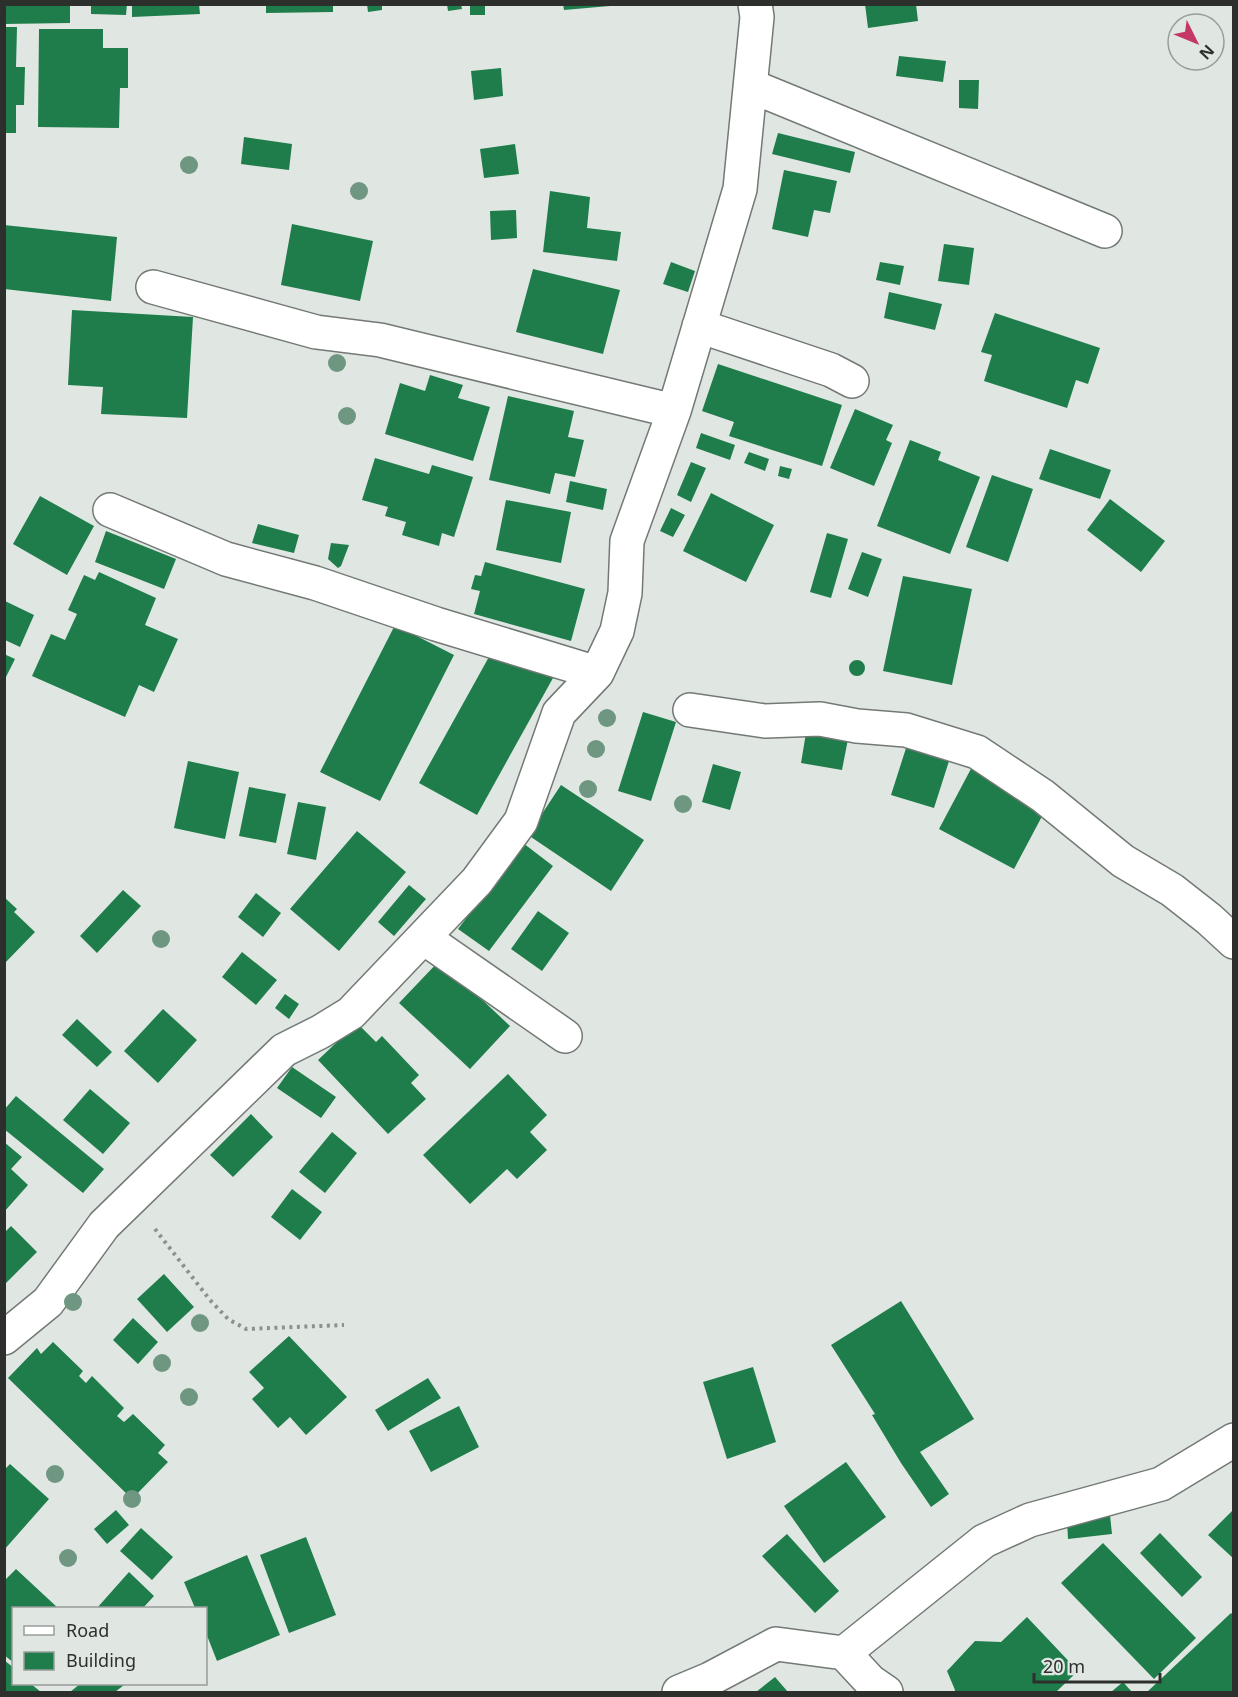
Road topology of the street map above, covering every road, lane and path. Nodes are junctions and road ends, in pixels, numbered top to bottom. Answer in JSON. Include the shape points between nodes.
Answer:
{"nodes":[{"id":1,"x":755,"y":4,"type":"edge"},
{"id":2,"x":751,"y":86,"type":"junction"},
{"id":3,"x":1105,"y":231,"type":"dead end"},
{"id":4,"x":153,"y":287,"type":"dead end"},
{"id":5,"x":699,"y":326,"type":"junction"},
{"id":6,"x":852,"y":381,"type":"dead end"},
{"id":7,"x":674,"y":411,"type":"junction"},
{"id":8,"x":110,"y":510,"type":"dead end"},
{"id":9,"x":597,"y":673,"type":"junction"},
{"id":10,"x":690,"y":710,"type":"dead end"},
{"id":11,"x":424,"y":938,"type":"junction"},
{"id":12,"x":1233,"y":942,"type":"edge"},
{"id":13,"x":565,"y":1036,"type":"dead end"},
{"id":14,"x":128,"y":1201,"type":"junction"},
{"id":15,"x":344,"y":1325,"type":"dead end"},
{"id":16,"x":4,"y":1338,"type":"edge"},
{"id":17,"x":1233,"y":1440,"type":"edge"},
{"id":18,"x":844,"y":1653,"type":"junction"},
{"id":19,"x":679,"y":1692,"type":"edge"},
{"id":20,"x":886,"y":1692,"type":"edge"}],
"edges":[{"from":1,"to":2,"type":"street"},
{"from":2,"to":3,"type":"street"},
{"from":2,"to":5,"type":"street","via":[[740,189]]},
{"from":4,"to":7,"type":"street","via":[[316,332],[380,340]]},
{"from":5,"to":6,"type":"street","via":[[831,370]]},
{"from":5,"to":7,"type":"street"},
{"from":7,"to":9,"type":"street","via":[[627,541],[625,593],[617,631]]},
{"from":8,"to":9,"type":"street","via":[[226,559],[315,583]]},
{"from":9,"to":11,"type":"street","via":[[559,713],[521,821],[477,882]]},
{"from":10,"to":12,"type":"street","via":[[765,721],[820,719],[906,730],[978,752],[1043,796],[1123,861],[1172,890]]},
{"from":11,"to":13,"type":"street"},
{"from":11,"to":14,"type":"street","via":[[351,1013],[284,1050]]},
{"from":14,"to":15,"type":"path","via":[[228,1319],[246,1329]]},
{"from":14,"to":16,"type":"street","via":[[104,1225],[48,1302]]},
{"from":17,"to":18,"type":"street","via":[[1161,1484],[1030,1520],[984,1540]]},
{"from":18,"to":19,"type":"street","via":[[776,1644]]},
{"from":18,"to":20,"type":"street"}]}
